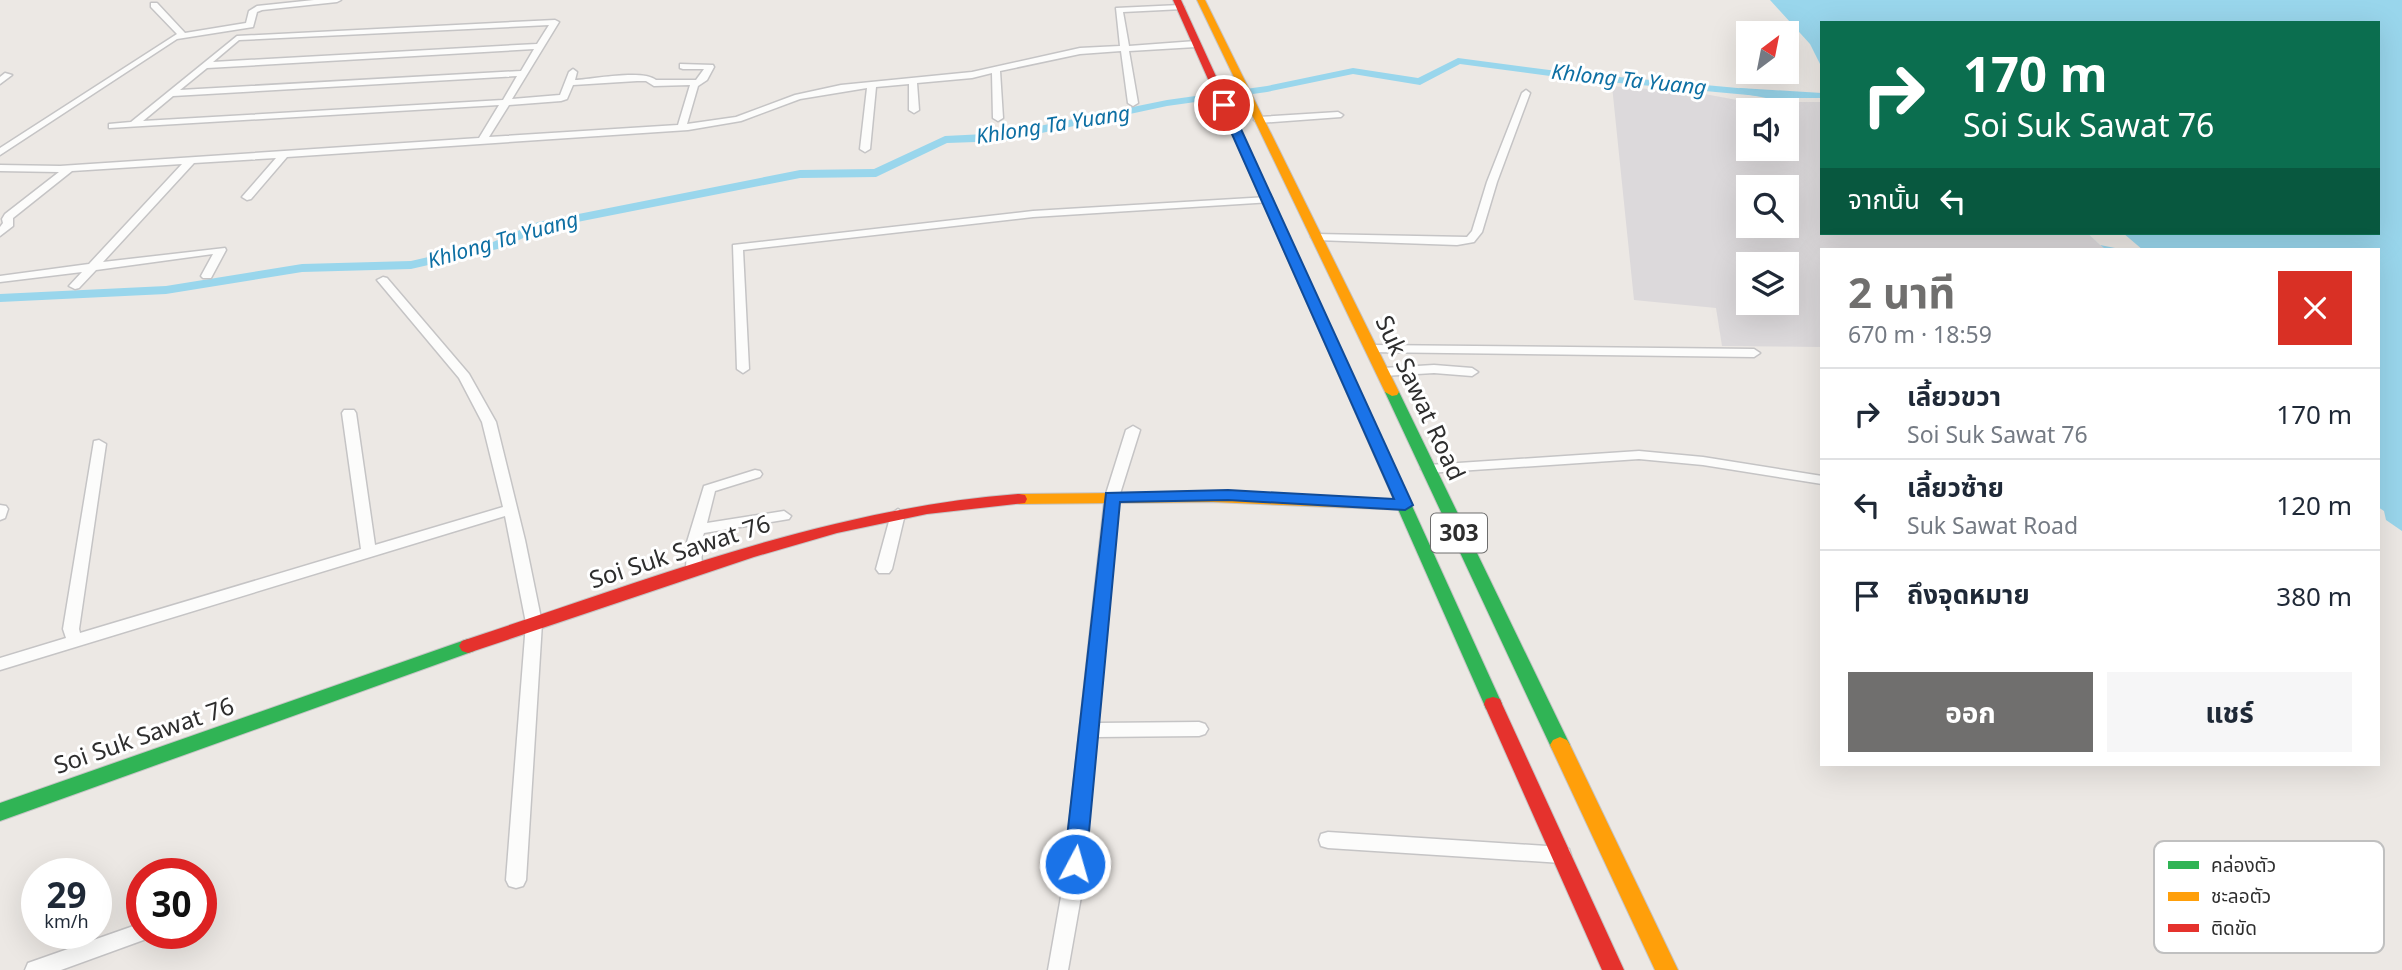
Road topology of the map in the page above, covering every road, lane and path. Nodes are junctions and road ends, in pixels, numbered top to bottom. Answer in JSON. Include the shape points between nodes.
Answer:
{"nodes":[{"id":1,"x":337,"y":0,"type":"edge"},
{"id":2,"x":1201,"y":0,"type":"edge"},
{"id":3,"x":298,"y":2,"type":"edge"},
{"id":4,"x":1178,"y":3,"type":"edge"},
{"id":5,"x":153,"y":5,"type":"dead end"},
{"id":6,"x":182,"y":35,"type":"junction"},
{"id":7,"x":1221,"y":42,"type":"junction"},
{"id":8,"x":1196,"y":44,"type":"junction"},
{"id":9,"x":540,"y":46,"type":"junction"},
{"id":10,"x":1124,"y":48,"type":"junction"},
{"id":11,"x":206,"y":65,"type":"junction"},
{"id":12,"x":683,"y":66,"type":"dead end"},
{"id":13,"x":996,"y":70,"type":"junction"},
{"id":14,"x":573,"y":72,"type":"dead end"},
{"id":15,"x":524,"y":73,"type":"junction"},
{"id":16,"x":8,"y":75,"type":"dead end"},
{"id":17,"x":0,"y":81,"type":"edge"},
{"id":18,"x":914,"y":81,"type":"junction"},
{"id":19,"x":569,"y":83,"type":"junction"},
{"id":20,"x":695,"y":84,"type":"junction"},
{"id":21,"x":872,"y":85,"type":"junction"},
{"id":22,"x":173,"y":93,"type":"junction"},
{"id":23,"x":1526,"y":93,"type":"dead end"},
{"id":24,"x":507,"y":102,"type":"junction"},
{"id":25,"x":1133,"y":103,"type":"dead end"},
{"id":26,"x":914,"y":110,"type":"dead end"},
{"id":27,"x":1338,"y":115,"type":"dead end"},
{"id":28,"x":998,"y":118,"type":"dead end"},
{"id":29,"x":1259,"y":120,"type":"junction"},
{"id":30,"x":134,"y":124,"type":"junction"},
{"id":31,"x":112,"y":126,"type":"dead end"},
{"id":32,"x":682,"y":127,"type":"junction"},
{"id":33,"x":481,"y":142,"type":"junction"},
{"id":34,"x":865,"y":149,"type":"dead end"},
{"id":35,"x":0,"y":152,"type":"edge"},
{"id":36,"x":284,"y":154,"type":"junction"},
{"id":37,"x":191,"y":160,"type":"junction"},
{"id":38,"x":0,"y":168,"type":"edge"},
{"id":39,"x":70,"y":168,"type":"junction"},
{"id":40,"x":247,"y":197,"type":"dead end"},
{"id":41,"x":1268,"y":200,"type":"junction"},
{"id":42,"x":0,"y":233,"type":"edge"},
{"id":43,"x":1316,"y":237,"type":"junction"},
{"id":44,"x":93,"y":267,"type":"junction"},
{"id":45,"x":206,"y":276,"type":"dead end"},
{"id":46,"x":0,"y":279,"type":"edge"},
{"id":47,"x":383,"y":280,"type":"dead end"},
{"id":48,"x":75,"y":286,"type":"dead end"},
{"id":49,"x":1372,"y":349,"type":"junction"},
{"id":50,"x":1754,"y":353,"type":"dead end"},
{"id":51,"x":743,"y":369,"type":"dead end"},
{"id":52,"x":1383,"y":372,"type":"junction"},
{"id":53,"x":1472,"y":372,"type":"dead end"},
{"id":54,"x":349,"y":413,"type":"dead end"},
{"id":55,"x":1132,"y":430,"type":"dead end"},
{"id":56,"x":100,"y":444,"type":"dead end"},
{"id":57,"x":1428,"y":469,"type":"junction"},
{"id":58,"x":755,"y":474,"type":"dead end"},
{"id":59,"x":1820,"y":480,"type":"edge"},
{"id":60,"x":1112,"y":497,"type":"junction"},
{"id":61,"x":1405,"y":505,"type":"junction"},
{"id":62,"x":510,"y":509,"type":"junction"},
{"id":63,"x":898,"y":514,"type":"junction"},
{"id":64,"x":784,"y":516,"type":"dead end"},
{"id":65,"x":699,"y":529,"type":"junction"},
{"id":66,"x":369,"y":553,"type":"junction"},
{"id":67,"x":884,"y":569,"type":"dead end"},
{"id":68,"x":694,"y":570,"type":"junction"},
{"id":69,"x":534,"y":623,"type":"junction"},
{"id":70,"x":75,"y":641,"type":"junction"},
{"id":71,"x":0,"y":664,"type":"edge"},
{"id":72,"x":1199,"y":729,"type":"dead end"},
{"id":73,"x":1088,"y":730,"type":"junction"},
{"id":74,"x":0,"y":812,"type":"edge"},
{"id":75,"x":1328,"y":840,"type":"dead end"},
{"id":76,"x":1562,"y":855,"type":"junction"},
{"id":77,"x":516,"y":880,"type":"dead end"},
{"id":78,"x":126,"y":938,"type":"edge"},
{"id":79,"x":34,"y":970,"type":"edge"},
{"id":80,"x":1058,"y":970,"type":"edge"},
{"id":81,"x":1613,"y":970,"type":"edge"},
{"id":82,"x":1667,"y":970,"type":"edge"}],
"edges":[{"from":1,"to":3,"type":"street"},
{"from":2,"to":7,"type":"main road","name":"Suk Sawat Road","number":"303"},
{"from":3,"to":6,"type":"street","via":[[253,11],[250,25],[241,28]]},
{"from":4,"to":8,"type":"main road","number":"303"},
{"from":4,"to":10,"type":"street","via":[[1119,10]]},
{"from":5,"to":6,"type":"street"},
{"from":6,"to":35,"type":"street"},
{"from":7,"to":8,"type":"main road"},
{"from":7,"to":29,"type":"main road","name":"Suk Sawat Road","number":"303"},
{"from":8,"to":10,"type":"street"},
{"from":8,"to":41,"type":"main road","number":"303"},
{"from":9,"to":11,"type":"street"},
{"from":9,"to":11,"type":"street","via":[[555,22],[242,37]]},
{"from":9,"to":15,"type":"street"},
{"from":10,"to":13,"type":"street","via":[[1070,52]]},
{"from":10,"to":25,"type":"street"},
{"from":11,"to":22,"type":"street"},
{"from":12,"to":20,"type":"street","via":[[710,67]]},
{"from":13,"to":18,"type":"street"},
{"from":13,"to":28,"type":"street"},
{"from":14,"to":19,"type":"street"},
{"from":15,"to":22,"type":"street"},
{"from":15,"to":24,"type":"street"},
{"from":16,"to":17,"type":"street"},
{"from":18,"to":21,"type":"street"},
{"from":18,"to":26,"type":"street"},
{"from":19,"to":20,"type":"street","via":[[648,78],[653,83]]},
{"from":19,"to":24,"type":"street","via":[[561,99]]},
{"from":20,"to":32,"type":"street"},
{"from":21,"to":32,"type":"street","via":[[818,92],[738,119]]},
{"from":21,"to":34,"type":"street"},
{"from":22,"to":30,"type":"street"},
{"from":23,"to":43,"type":"street","via":[[1477,232],[1470,240]]},
{"from":24,"to":30,"type":"street"},
{"from":24,"to":33,"type":"street"},
{"from":27,"to":29,"type":"street"},
{"from":29,"to":43,"type":"main road","name":"Suk Sawat Road","number":"303"},
{"from":30,"to":31,"type":"street"},
{"from":32,"to":33,"type":"street"},
{"from":33,"to":36,"type":"street"},
{"from":36,"to":37,"type":"street"},
{"from":36,"to":40,"type":"street"},
{"from":37,"to":39,"type":"street"},
{"from":37,"to":44,"type":"street"},
{"from":38,"to":39,"type":"street"},
{"from":39,"to":42,"type":"street","via":[[9,216],[9,224]]},
{"from":41,"to":51,"type":"street","via":[[958,220],[737,247]]},
{"from":41,"to":61,"type":"main road","number":"303"},
{"from":43,"to":49,"type":"main road","name":"Suk Sawat Road","number":"303"},
{"from":44,"to":45,"type":"street","via":[[221,250]]},
{"from":44,"to":46,"type":"street"},
{"from":44,"to":48,"type":"street"},
{"from":47,"to":62,"type":"street","via":[[465,377],[489,422]]},
{"from":49,"to":50,"type":"street"},
{"from":49,"to":52,"type":"main road","name":"Suk Sawat Road","number":"303"},
{"from":52,"to":53,"type":"street"},
{"from":52,"to":57,"type":"main road","name":"Suk Sawat Road","number":"303"},
{"from":54,"to":66,"type":"street"},
{"from":55,"to":60,"type":"street"},
{"from":56,"to":70,"type":"street","via":[[71,629]]},
{"from":57,"to":59,"type":"street","via":[[1639,455]]},
{"from":57,"to":82,"type":"main road","name":"Suk Sawat Road","number":"303"},
{"from":58,"to":65,"type":"street","via":[[709,489]]},
{"from":60,"to":61,"type":"main road","name":"Soi Suk Sawat 76","via":[[1228,495]]},
{"from":60,"to":63,"type":"main road","name":"Soi Suk Sawat 76","via":[[984,501]]},
{"from":60,"to":73,"type":"street"},
{"from":61,"to":76,"type":"main road","number":"303"},
{"from":62,"to":66,"type":"street"},
{"from":62,"to":69,"type":"street"},
{"from":63,"to":67,"type":"street"},
{"from":63,"to":68,"type":"main road","name":"Soi Suk Sawat 76"},
{"from":64,"to":65,"type":"street"},
{"from":65,"to":68,"type":"street"},
{"from":66,"to":70,"type":"street"},
{"from":68,"to":69,"type":"main road","name":"Soi Suk Sawat 76"},
{"from":69,"to":74,"type":"main road","name":"Soi Suk Sawat 76"},
{"from":69,"to":77,"type":"street"},
{"from":70,"to":71,"type":"street"},
{"from":72,"to":73,"type":"street"},
{"from":73,"to":80,"type":"street","via":[[1072,891]]},
{"from":75,"to":76,"type":"street"},
{"from":76,"to":81,"type":"main road","number":"303"},
{"from":78,"to":79,"type":"street"}]}
